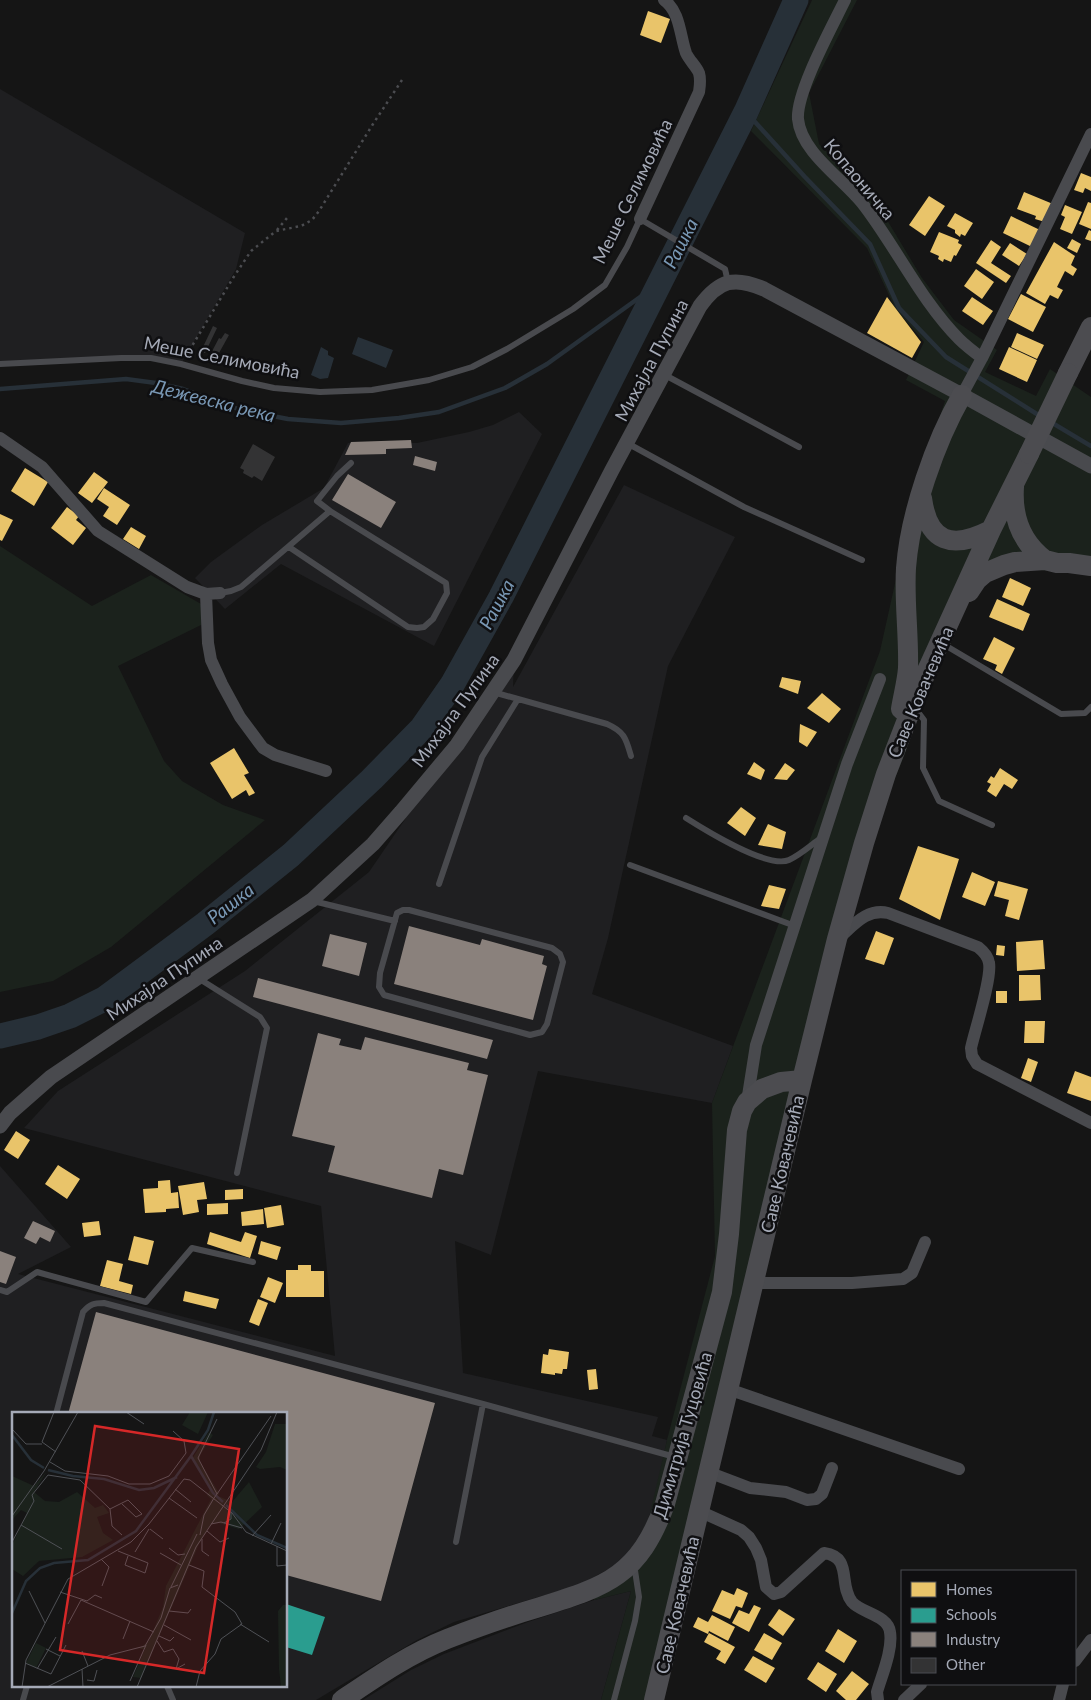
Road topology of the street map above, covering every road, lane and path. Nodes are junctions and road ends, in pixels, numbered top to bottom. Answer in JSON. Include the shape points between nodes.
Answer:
{"nodes":[{"id":1,"x":664,"y":0,"type":"edge"},
{"id":2,"x":845,"y":0,"type":"edge"},
{"id":3,"x":404,"y":78,"type":"dead end"},
{"id":4,"x":1091,"y":134,"type":"edge"},
{"id":5,"x":287,"y":218,"type":"dead end"},
{"id":6,"x":640,"y":219,"type":"junction"},
{"id":7,"x":276,"y":231,"type":"junction"},
{"id":8,"x":728,"y":282,"type":"junction"},
{"id":9,"x":1091,"y":327,"type":"edge"},
{"id":10,"x":982,"y":358,"type":"junction"},
{"id":11,"x":0,"y":364,"type":"edge"},
{"id":12,"x":181,"y":364,"type":"junction"},
{"id":13,"x":664,"y":374,"type":"junction"},
{"id":14,"x":969,"y":382,"type":"junction"},
{"id":15,"x":0,"y":438,"type":"edge"},
{"id":16,"x":626,"y":443,"type":"junction"},
{"id":17,"x":799,"y":447,"type":"dead end"},
{"id":18,"x":352,"y":463,"type":"dead end"},
{"id":19,"x":1091,"y":466,"type":"edge"},
{"id":20,"x":1015,"y":482,"type":"junction"},
{"id":21,"x":922,"y":493,"type":"junction"},
{"id":22,"x":330,"y":511,"type":"junction"},
{"id":23,"x":991,"y":530,"type":"junction"},
{"id":24,"x":289,"y":547,"type":"junction"},
{"id":25,"x":1091,"y":553,"type":"edge"},
{"id":26,"x":862,"y":560,"type":"dead end"},
{"id":27,"x":1045,"y":560,"type":"junction"},
{"id":28,"x":1069,"y":563,"type":"junction"},
{"id":29,"x":1091,"y":566,"type":"edge"},
{"id":30,"x":220,"y":593,"type":"joint"},
{"id":31,"x":206,"y":594,"type":"junction"},
{"id":32,"x":951,"y":618,"type":"junction"},
{"id":33,"x":940,"y":642,"type":"junction"},
{"id":34,"x":880,"y":679,"type":"dead end"},
{"id":35,"x":493,"y":692,"type":"junction"},
{"id":36,"x":518,"y":699,"type":"junction"},
{"id":37,"x":913,"y":704,"type":"junction"},
{"id":38,"x":1091,"y":707,"type":"edge"},
{"id":39,"x":893,"y":755,"type":"junction"},
{"id":40,"x":631,"y":756,"type":"dead end"},
{"id":41,"x":326,"y":771,"type":"dead end"},
{"id":42,"x":686,"y":818,"type":"dead end"},
{"id":43,"x":992,"y":825,"type":"dead end"},
{"id":44,"x":824,"y":836,"type":"junction"},
{"id":45,"x":630,"y":866,"type":"dead end"},
{"id":46,"x":439,"y":884,"type":"dead end"},
{"id":47,"x":312,"y":900,"type":"junction"},
{"id":48,"x":395,"y":920,"type":"junction"},
{"id":49,"x":795,"y":926,"type":"junction"},
{"id":50,"x":837,"y":939,"type":"junction"},
{"id":51,"x":197,"y":978,"type":"junction"},
{"id":52,"x":802,"y":1080,"type":"junction"},
{"id":53,"x":747,"y":1102,"type":"junction"},
{"id":54,"x":1091,"y":1123,"type":"edge"},
{"id":55,"x":0,"y":1126,"type":"edge"},
{"id":56,"x":237,"y":1173,"type":"dead end"},
{"id":57,"x":925,"y":1242,"type":"dead end"},
{"id":58,"x":253,"y":1262,"type":"dead end"},
{"id":59,"x":753,"y":1283,"type":"junction"},
{"id":60,"x":0,"y":1290,"type":"edge"},
{"id":61,"x":728,"y":1389,"type":"junction"},
{"id":62,"x":483,"y":1404,"type":"junction"},
{"id":63,"x":57,"y":1412,"type":"edge"},
{"id":64,"x":678,"y":1458,"type":"junction"},
{"id":65,"x":832,"y":1468,"type":"dead end"},
{"id":66,"x":959,"y":1469,"type":"dead end"},
{"id":67,"x":708,"y":1472,"type":"junction"},
{"id":68,"x":699,"y":1511,"type":"junction"},
{"id":69,"x":456,"y":1542,"type":"dead end"},
{"id":70,"x":634,"y":1560,"type":"junction"},
{"id":71,"x":1091,"y":1640,"type":"edge"},
{"id":72,"x":1076,"y":1661,"type":"edge"},
{"id":73,"x":920,"y":1685,"type":"edge"},
{"id":74,"x":1063,"y":1685,"type":"edge"},
{"id":75,"x":168,"y":1688,"type":"edge"},
{"id":76,"x":173,"y":1700,"type":"edge"},
{"id":77,"x":342,"y":1700,"type":"edge"},
{"id":78,"x":614,"y":1700,"type":"edge"},
{"id":79,"x":654,"y":1700,"type":"edge"},
{"id":80,"x":878,"y":1700,"type":"edge"},
{"id":81,"x":904,"y":1700,"type":"edge"},
{"id":82,"x":1058,"y":1700,"type":"edge"}],
"edges":[{"from":1,"to":6,"type":"street","name":"Меше Селимовића","via":[[671,4],[687,55],[701,82]]},
{"from":2,"to":10,"type":"street","name":"Копаоничка","via":[[804,90],[798,113],[801,132],[814,153],[860,201],[940,316],[959,339]]},
{"from":3,"to":7,"type":"path","via":[[316,216],[301,226]]},
{"from":4,"to":10,"type":"street"},
{"from":5,"to":7,"type":"path"},
{"from":6,"to":8,"type":"lane","via":[[726,269]]},
{"from":6,"to":12,"type":"lane","name":"Меше Селимовића","via":[[605,285],[573,310],[472,367],[429,380],[372,390],[320,392],[274,388]]},
{"from":7,"to":12,"type":"path","via":[[251,252]]},
{"from":8,"to":13,"type":"street","name":"Михајла Пупина","via":[[716,288],[700,306]]},
{"from":8,"to":14,"type":"street","via":[[749,282],[764,288]]},
{"from":9,"to":20,"type":"main road","name":"Саве Ковачевића","bridge":true},
{"from":10,"to":14,"type":"street"},
{"from":11,"to":12,"type":"lane","name":"Меше Селимовића","via":[[121,358],[151,358]]},
{"from":13,"to":16,"type":"street","name":"Михајла Пупина"},
{"from":13,"to":17,"type":"lane"},
{"from":14,"to":19,"type":"street"},
{"from":14,"to":21,"type":"main road","via":[[947,422]]},
{"from":15,"to":31,"type":"street","via":[[42,467],[98,531],[186,587]]},
{"from":16,"to":26,"type":"lane","via":[[744,507]]},
{"from":16,"to":35,"type":"street","name":"Михајла Пупина","via":[[514,660]]},
{"from":18,"to":22,"type":"lane","via":[[317,501]]},
{"from":20,"to":23,"type":"main road","name":"Саве Ковачевића"},
{"from":20,"to":27,"type":"main road","via":[[1013,499],[1019,528],[1032,549]]},
{"from":21,"to":23,"type":"main road","via":[[926,518],[939,535],[953,541],[966,541]]},
{"from":21,"to":39,"type":"main road","via":[[907,557],[908,666]]},
{"from":22,"to":24,"type":"lane"},
{"from":22,"to":24,"type":"lane","via":[[446,583],[448,593],[433,619],[424,627],[408,627]]},
{"from":23,"to":32,"type":"main road","name":"Саве Ковачевића"},
{"from":24,"to":30,"type":"lane","via":[[241,587]]},
{"from":25,"to":28,"type":"main road"},
{"from":27,"to":28,"type":"main road"},
{"from":27,"to":32,"type":"main road","via":[[1010,563],[985,573]]},
{"from":28,"to":29,"type":"main road"},
{"from":30,"to":31,"type":"street"},
{"from":31,"to":41,"type":"street","via":[[211,660],[240,717],[264,748],[275,755]]},
{"from":32,"to":33,"type":"main road","name":"Саве Ковачевића"},
{"from":33,"to":37,"type":"main road","name":"Саве Ковачевића"},
{"from":33,"to":38,"type":"lane","via":[[1061,714],[1085,713]]},
{"from":34,"to":44,"type":"street","name":"Димитрија Туцовића","via":[[847,764]]},
{"from":35,"to":36,"type":"lane"},
{"from":35,"to":47,"type":"street","name":"Михајла Пупина","via":[[458,745],[401,812],[373,844]]},
{"from":36,"to":40,"type":"lane","via":[[617,728],[626,737]]},
{"from":36,"to":46,"type":"lane","via":[[482,757]]},
{"from":37,"to":39,"type":"main road","name":"Саве Ковачевића"},
{"from":37,"to":43,"type":"lane","via":[[924,720],[923,768],[939,801]]},
{"from":39,"to":50,"type":"main road","name":"Саве Ковачевића"},
{"from":42,"to":44,"type":"lane","via":[[712,835],[767,860],[788,861]]},
{"from":44,"to":49,"type":"street","name":"Димитрија Туцовића"},
{"from":45,"to":49,"type":"lane"},
{"from":47,"to":48,"type":"lane"},
{"from":47,"to":51,"type":"street","name":"Михајла Пупина"},
{"from":48,"to":48,"type":"lane","via":[[380,973],[379,986],[384,995],[530,1035],[542,1032],[563,962],[560,954],[552,948],[409,910],[397,913]]},
{"from":49,"to":53,"type":"street","name":"Димитрија Туцовића","via":[[756,1045]]},
{"from":50,"to":52,"type":"main road","name":"Саве Ковачевића"},
{"from":50,"to":54,"type":"street","via":[[871,913],[884,912],[978,947],[987,956],[989,964],[971,1048],[977,1064]]},
{"from":51,"to":55,"type":"street","name":"Михајла Пупина","via":[[50,1077]]},
{"from":51,"to":56,"type":"lane","via":[[260,1017],[267,1028]]},
{"from":52,"to":53,"type":"main road","via":[[771,1085]]},
{"from":52,"to":59,"type":"main road","name":"Саве Ковачевића"},
{"from":53,"to":64,"type":"main road","name":"Димитрија Туцовића","via":[[737,1130],[722,1292]]},
{"from":57,"to":59,"type":"street","via":[[912,1273],[903,1279],[852,1283]]},
{"from":58,"to":60,"type":"lane","via":[[192,1248],[146,1302],[37,1272],[7,1292]]},
{"from":59,"to":61,"type":"main road","name":"Саве Ковачевића"},
{"from":61,"to":66,"type":"street"},
{"from":61,"to":67,"type":"main road","name":"Саве Ковачевића"},
{"from":62,"to":63,"type":"lane","via":[[96,1303],[83,1312]]},
{"from":62,"to":64,"type":"lane"},
{"from":62,"to":69,"type":"lane"},
{"from":64,"to":70,"type":"main road","name":"Димитрија Туцовића","via":[[659,1521]]},
{"from":65,"to":67,"type":"street","via":[[822,1494],[808,1500],[786,1492],[750,1488]]},
{"from":67,"to":68,"type":"main road","name":"Саве Ковачевића"},
{"from":68,"to":79,"type":"main road","name":"Саве Ковачевића"},
{"from":68,"to":80,"type":"street","name":"Саве Ковачевића","via":[[741,1530],[749,1537],[761,1560],[766,1587],[774,1594],[781,1592],[824,1553],[839,1558],[848,1596],[853,1603],[882,1620],[890,1629],[891,1639],[877,1692]]},
{"from":70,"to":77,"type":"main road","name":"Димитрија Туцовића","via":[[623,1572],[597,1588],[417,1652]]},
{"from":70,"to":78,"type":"lane","via":[[639,1597]]},
{"from":71,"to":72,"type":"street"},
{"from":73,"to":81,"type":"street"},
{"from":74,"to":82,"type":"street"},
{"from":75,"to":76,"type":"lane"}]}
